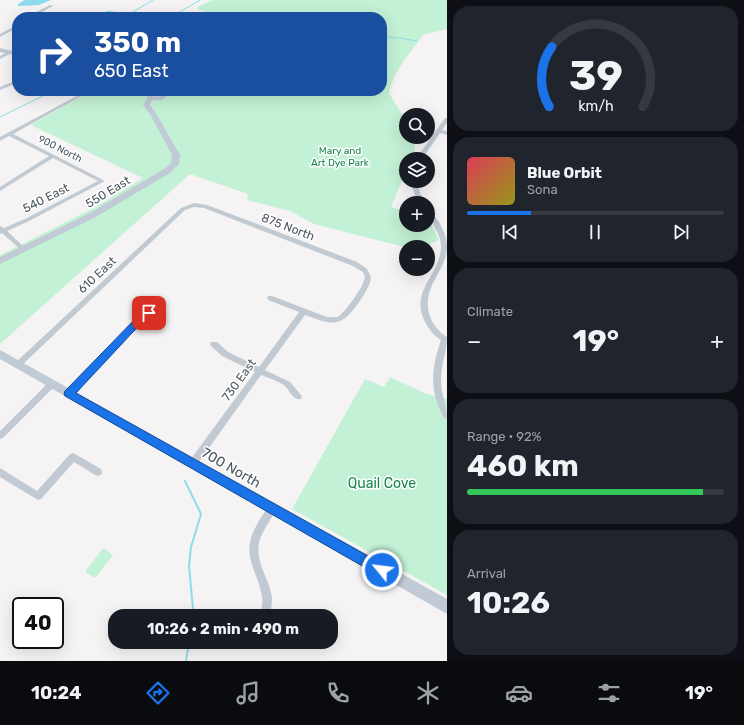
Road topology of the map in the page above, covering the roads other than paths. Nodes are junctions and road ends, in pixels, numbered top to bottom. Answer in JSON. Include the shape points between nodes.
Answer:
{"nodes":[{"id":1,"x":51,"y":6,"type":"dead end"},
{"id":2,"x":38,"y":12,"type":"edge"},
{"id":3,"x":12,"y":29,"type":"edge"},
{"id":4,"x":0,"y":36,"type":"edge"},
{"id":5,"x":0,"y":50,"type":"edge"},
{"id":6,"x":12,"y":53,"type":"edge"},
{"id":7,"x":12,"y":54,"type":"edge"},
{"id":8,"x":0,"y":58,"type":"edge"},
{"id":9,"x":12,"y":83,"type":"edge"},
{"id":10,"x":0,"y":88,"type":"edge"},
{"id":11,"x":79,"y":96,"type":"edge"},
{"id":12,"x":151,"y":96,"type":"edge"},
{"id":13,"x":447,"y":119,"type":"edge"},
{"id":14,"x":439,"y":131,"type":"junction"},
{"id":15,"x":447,"y":133,"type":"edge"},
{"id":16,"x":9,"y":134,"type":"junction"},
{"id":17,"x":0,"y":139,"type":"edge"},
{"id":18,"x":424,"y":152,"type":"edge"},
{"id":19,"x":53,"y":156,"type":"junction"},
{"id":20,"x":102,"y":181,"type":"joint"},
{"id":21,"x":0,"y":188,"type":"edge"},
{"id":22,"x":194,"y":205,"type":"joint"},
{"id":23,"x":435,"y":218,"type":"edge"},
{"id":24,"x":1,"y":230,"type":"edge"},
{"id":25,"x":24,"y":249,"type":"junction"},
{"id":26,"x":0,"y":261,"type":"edge"},
{"id":27,"x":444,"y":263,"type":"edge"},
{"id":28,"x":270,"y":298,"type":"dead end"},
{"id":29,"x":158,"y":310,"type":"dead end"},
{"id":30,"x":304,"y":311,"type":"junction"},
{"id":31,"x":446,"y":340,"type":"edge"},
{"id":32,"x":214,"y":344,"type":"dead end"},
{"id":33,"x":0,"y":354,"type":"edge"},
{"id":34,"x":18,"y":364,"type":"junction"},
{"id":35,"x":260,"y":371,"type":"junction"},
{"id":36,"x":52,"y":384,"type":"junction"},
{"id":37,"x":69,"y":394,"type":"junction"},
{"id":38,"x":298,"y":397,"type":"dead end"},
{"id":39,"x":447,"y":416,"type":"edge"},
{"id":40,"x":0,"y":436,"type":"edge"},
{"id":41,"x":192,"y":463,"type":"junction"},
{"id":42,"x":0,"y":472,"type":"edge"},
{"id":43,"x":98,"y":472,"type":"dead end"},
{"id":44,"x":272,"y":509,"type":"junction"},
{"id":45,"x":447,"y":607,"type":"edge"},
{"id":46,"x":267,"y":609,"type":"edge"}],
"edges":[{"from":1,"to":2,"type":"street"},
{"from":3,"to":4,"type":"street"},
{"from":5,"to":6,"type":"street"},
{"from":7,"to":8,"type":"street"},
{"from":9,"to":10,"type":"street"},
{"from":11,"to":16,"type":"street"},
{"from":12,"to":25,"type":"street","name":"550 East","via":[[146,105],[176,155],[176,162],[172,168],[91,216]]},
{"from":13,"to":14,"type":"street"},
{"from":14,"to":15,"type":"street"},
{"from":14,"to":18,"type":"street"},
{"from":16,"to":17,"type":"street"},
{"from":16,"to":19,"type":"street","name":"900 North"},
{"from":19,"to":20,"type":"street","name":"900 North"},
{"from":19,"to":21,"type":"street"},
{"from":20,"to":24,"type":"street","name":"540 East"},
{"from":22,"to":30,"type":"street","name":"875 North","via":[[205,206],[355,264],[364,270],[368,282],[342,318],[326,320]]},
{"from":22,"to":34,"type":"street","name":"610 East","via":[[183,209]]},
{"from":23,"to":27,"type":"street","via":[[442,225]]},
{"from":24,"to":25,"type":"street"},
{"from":25,"to":26,"type":"street","name":"550 East"},
{"from":27,"to":31,"type":"street","via":[[426,291],[425,303],[430,326]]},
{"from":28,"to":30,"type":"street"},
{"from":29,"to":37,"type":"street","via":[[143,316]]},
{"from":30,"to":35,"type":"street","name":"730 East"},
{"from":31,"to":39,"type":"street","via":[[440,354],[437,388],[442,409]]},
{"from":32,"to":35,"type":"street","via":[[225,354]]},
{"from":33,"to":34,"type":"street","name":"700 North"},
{"from":34,"to":36,"type":"street","name":"700 North"},
{"from":35,"to":38,"type":"street","via":[[287,384]]},
{"from":35,"to":41,"type":"street","name":"730 East"},
{"from":36,"to":37,"type":"street","name":"700 North"},
{"from":36,"to":40,"type":"street"},
{"from":37,"to":41,"type":"street","name":"700 North"},
{"from":41,"to":44,"type":"street","name":"700 North"},
{"from":42,"to":43,"type":"street","via":[[38,496],[73,457]]},
{"from":44,"to":45,"type":"street","name":"700 North"},
{"from":44,"to":46,"type":"street","via":[[258,532],[254,546],[255,560],[267,597]]}]}
